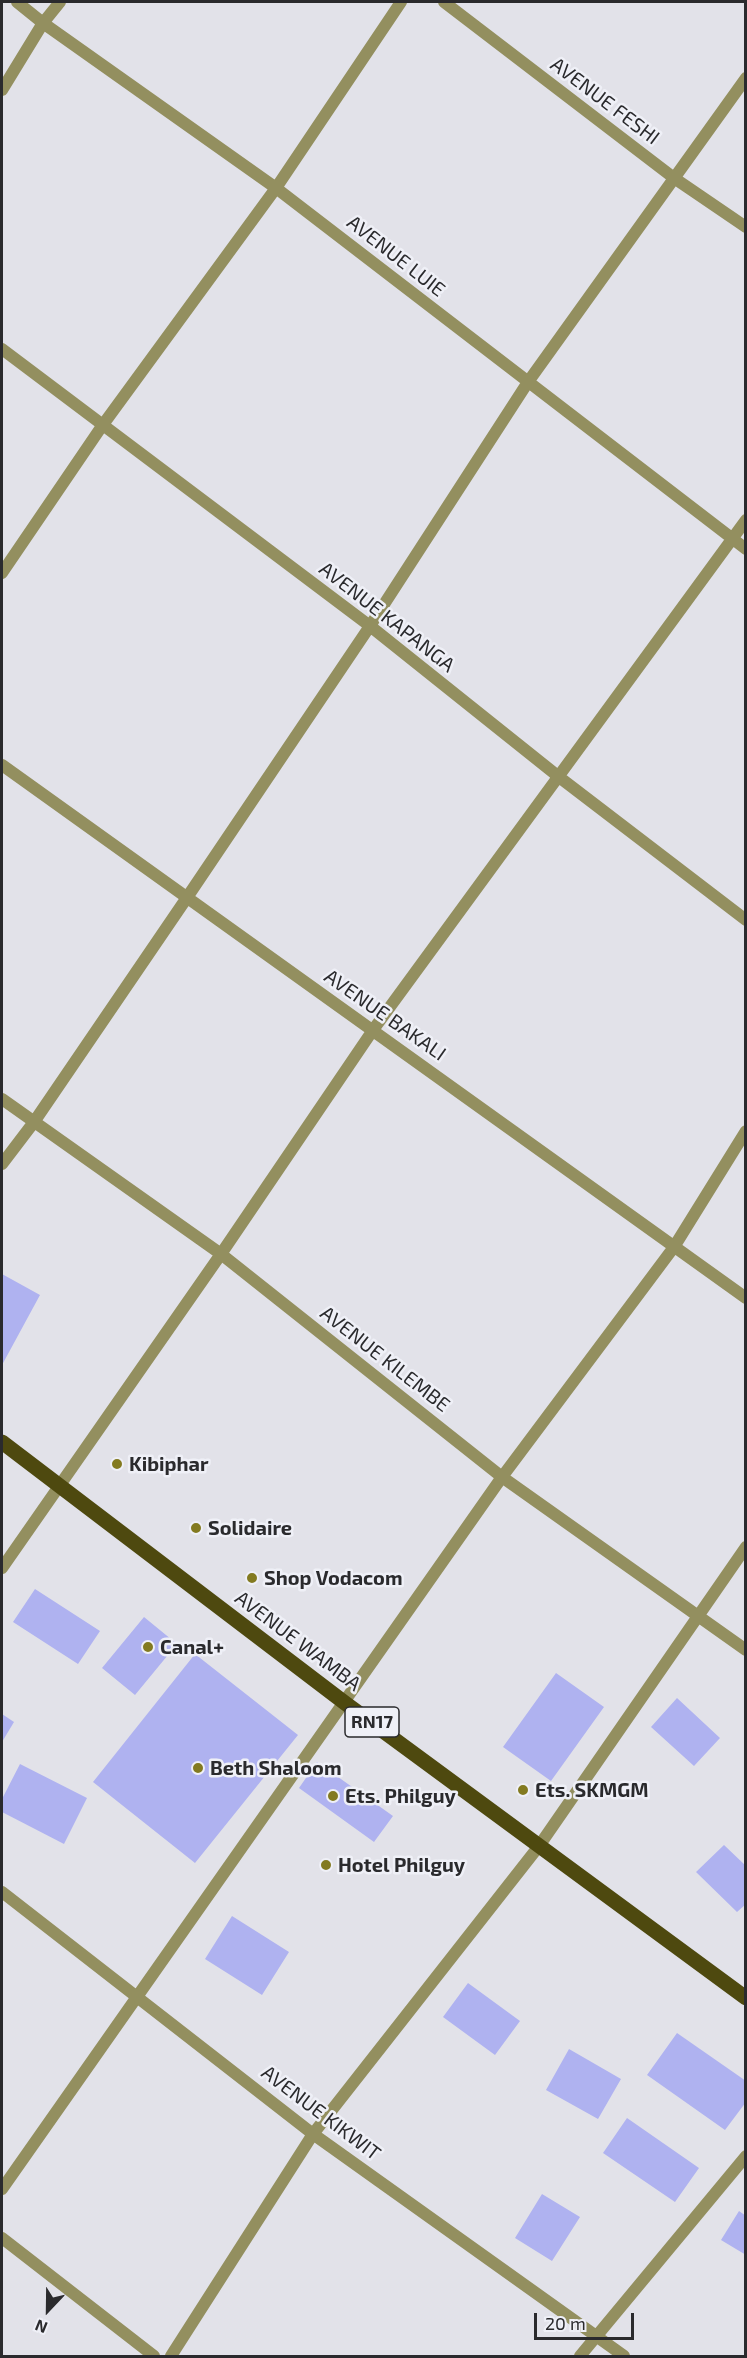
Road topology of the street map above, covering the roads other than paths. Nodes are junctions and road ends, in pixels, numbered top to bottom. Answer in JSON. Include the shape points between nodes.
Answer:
{"nodes":[{"id":1,"x":17,"y":2,"type":"edge"},
{"id":2,"x":60,"y":2,"type":"edge"},
{"id":3,"x":401,"y":2,"type":"edge"},
{"id":4,"x":444,"y":2,"type":"edge"},
{"id":5,"x":43,"y":23,"type":"junction"},
{"id":6,"x":746,"y":78,"type":"edge"},
{"id":7,"x":2,"y":90,"type":"edge"},
{"id":8,"x":674,"y":178,"type":"junction"},
{"id":9,"x":276,"y":188,"type":"junction"},
{"id":10,"x":746,"y":226,"type":"edge"},
{"id":11,"x":2,"y":349,"type":"edge"},
{"id":12,"x":528,"y":382,"type":"junction"},
{"id":13,"x":102,"y":426,"type":"junction"},
{"id":14,"x":746,"y":520,"type":"edge"},
{"id":15,"x":732,"y":539,"type":"junction"},
{"id":16,"x":746,"y":549,"type":"edge"},
{"id":17,"x":2,"y":573,"type":"edge"},
{"id":18,"x":370,"y":626,"type":"junction"},
{"id":19,"x":2,"y":765,"type":"edge"},
{"id":20,"x":560,"y":777,"type":"junction"},
{"id":21,"x":186,"y":899,"type":"junction"},
{"id":22,"x":746,"y":920,"type":"edge"},
{"id":23,"x":373,"y":1030,"type":"junction"},
{"id":24,"x":2,"y":1099,"type":"edge"},
{"id":25,"x":34,"y":1122,"type":"junction"},
{"id":26,"x":746,"y":1131,"type":"edge"},
{"id":27,"x":2,"y":1164,"type":"edge"},
{"id":28,"x":674,"y":1247,"type":"junction"},
{"id":29,"x":221,"y":1254,"type":"junction"},
{"id":30,"x":746,"y":1298,"type":"edge"},
{"id":31,"x":2,"y":1442,"type":"edge"},
{"id":32,"x":502,"y":1477,"type":"junction"},
{"id":33,"x":58,"y":1486,"type":"junction"},
{"id":34,"x":746,"y":1547,"type":"edge"},
{"id":35,"x":2,"y":1568,"type":"edge"},
{"id":36,"x":699,"y":1615,"type":"junction"},
{"id":37,"x":746,"y":1650,"type":"edge"},
{"id":38,"x":345,"y":1703,"type":"junction"},
{"id":39,"x":539,"y":1846,"type":"junction"},
{"id":40,"x":2,"y":1892,"type":"edge"},
{"id":41,"x":136,"y":1997,"type":"junction"},
{"id":42,"x":746,"y":1998,"type":"edge"},
{"id":43,"x":313,"y":2134,"type":"junction"},
{"id":44,"x":746,"y":2156,"type":"edge"},
{"id":45,"x":2,"y":2189,"type":"edge"},
{"id":46,"x":2,"y":2238,"type":"edge"},
{"id":47,"x":596,"y":2336,"type":"junction"},
{"id":48,"x":154,"y":2356,"type":"edge"},
{"id":49,"x":171,"y":2356,"type":"edge"},
{"id":50,"x":580,"y":2356,"type":"edge"},
{"id":51,"x":624,"y":2356,"type":"edge"}],
"edges":[{"from":1,"to":5,"type":"street","name":"AVENUE LUIE"},
{"from":2,"to":5,"type":"street"},
{"from":3,"to":9,"type":"street"},
{"from":4,"to":8,"type":"street","name":"AVENUE FESHI"},
{"from":5,"to":7,"type":"street"},
{"from":5,"to":9,"type":"street","name":"AVENUE LUIE"},
{"from":6,"to":8,"type":"street"},
{"from":8,"to":10,"type":"street","name":"AVENUE FESHI"},
{"from":8,"to":12,"type":"street"},
{"from":9,"to":12,"type":"street","name":"AVENUE LUIE"},
{"from":9,"to":13,"type":"street"},
{"from":11,"to":13,"type":"street","name":"AVENUE KAPANGA"},
{"from":12,"to":15,"type":"street","name":"AVENUE LUIE"},
{"from":12,"to":18,"type":"street"},
{"from":13,"to":17,"type":"street"},
{"from":13,"to":18,"type":"street","name":"AVENUE KAPANGA"},
{"from":14,"to":15,"type":"street"},
{"from":15,"to":16,"type":"street","name":"AVENUE LUIE"},
{"from":15,"to":20,"type":"street"},
{"from":18,"to":20,"type":"street","name":"AVENUE KAPANGA"},
{"from":18,"to":21,"type":"street"},
{"from":19,"to":21,"type":"street","name":"AVENUE BAKALI"},
{"from":20,"to":22,"type":"street","name":"AVENUE KAPANGA"},
{"from":20,"to":23,"type":"street"},
{"from":21,"to":23,"type":"street","name":"AVENUE BAKALI"},
{"from":21,"to":25,"type":"street"},
{"from":23,"to":28,"type":"street","name":"AVENUE BAKALI"},
{"from":23,"to":29,"type":"street"},
{"from":24,"to":25,"type":"street","name":"AVENUE KILEMBE"},
{"from":25,"to":27,"type":"street"},
{"from":25,"to":29,"type":"street","name":"AVENUE KILEMBE"},
{"from":26,"to":28,"type":"street"},
{"from":28,"to":30,"type":"street","name":"AVENUE BAKALI"},
{"from":28,"to":32,"type":"street"},
{"from":29,"to":32,"type":"street","name":"AVENUE KILEMBE"},
{"from":29,"to":33,"type":"street"},
{"from":31,"to":33,"type":"main road","name":"AVENUE WAMBA","number":"RN17"},
{"from":32,"to":36,"type":"street","name":"AVENUE KILEMBE"},
{"from":32,"to":38,"type":"street"},
{"from":33,"to":35,"type":"street"},
{"from":33,"to":38,"type":"main road","name":"AVENUE WAMBA","number":"RN17"},
{"from":34,"to":36,"type":"street"},
{"from":36,"to":37,"type":"street","name":"AVENUE KILEMBE"},
{"from":36,"to":39,"type":"street"},
{"from":38,"to":39,"type":"main road","name":"AVENUE WAMBA","number":"RN17"},
{"from":38,"to":41,"type":"street"},
{"from":39,"to":42,"type":"main road","name":"AVENUE WAMBA","number":"RN17"},
{"from":39,"to":43,"type":"street"},
{"from":40,"to":41,"type":"street","name":"AVENUE KIKWIT"},
{"from":41,"to":43,"type":"street","name":"AVENUE KIKWIT"},
{"from":41,"to":45,"type":"street"},
{"from":43,"to":47,"type":"street","name":"AVENUE KIKWIT"},
{"from":43,"to":49,"type":"street"},
{"from":44,"to":47,"type":"street"},
{"from":46,"to":48,"type":"street"},
{"from":47,"to":50,"type":"street"},
{"from":47,"to":51,"type":"street","name":"AVENUE KIKWIT"}]}
